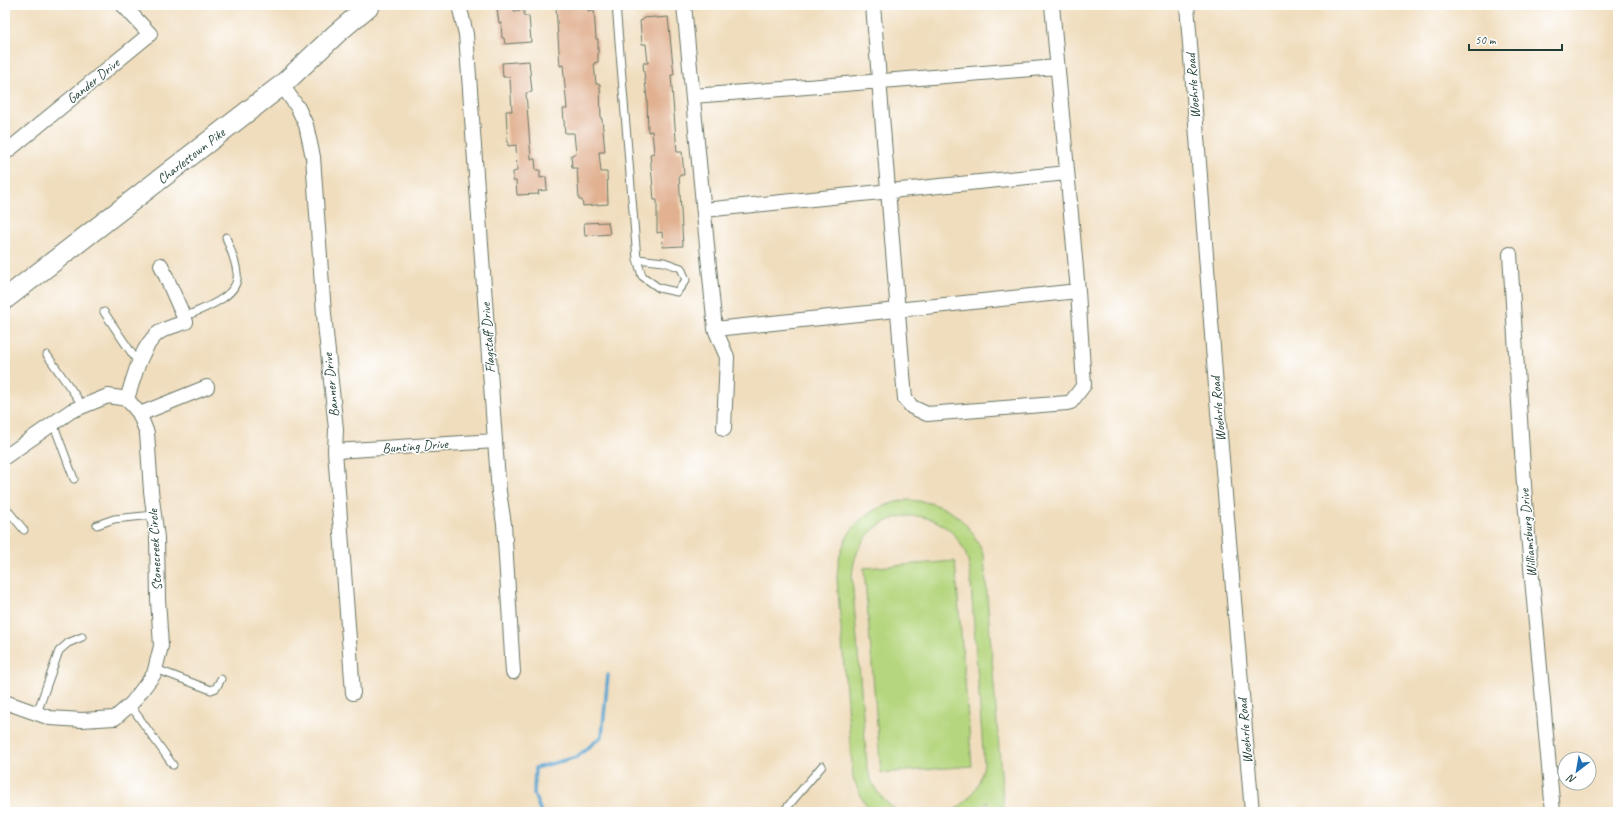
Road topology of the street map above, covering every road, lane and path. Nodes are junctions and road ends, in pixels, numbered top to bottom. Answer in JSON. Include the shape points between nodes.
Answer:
{"nodes":[{"id":1,"x":123,"y":5,"type":"edge"},
{"id":2,"x":370,"y":5,"type":"edge"},
{"id":3,"x":459,"y":5,"type":"edge"},
{"id":4,"x":616,"y":5,"type":"edge"},
{"id":5,"x":684,"y":5,"type":"edge"},
{"id":6,"x":873,"y":5,"type":"edge"},
{"id":7,"x":1052,"y":5,"type":"edge"},
{"id":8,"x":1187,"y":5,"type":"edge"},
{"id":9,"x":1057,"y":67,"type":"junction"},
{"id":10,"x":880,"y":81,"type":"junction"},
{"id":11,"x":282,"y":85,"type":"junction"},
{"id":12,"x":693,"y":96,"type":"junction"},
{"id":13,"x":5,"y":153,"type":"edge"},
{"id":14,"x":1067,"y":173,"type":"junction"},
{"id":15,"x":888,"y":191,"type":"junction"},
{"id":16,"x":704,"y":210,"type":"junction"},
{"id":17,"x":226,"y":237,"type":"dead end"},
{"id":18,"x":1510,"y":254,"type":"dead end"},
{"id":19,"x":637,"y":259,"type":"junction"},
{"id":20,"x":161,"y":264,"type":"dead end"},
{"id":21,"x":1078,"y":291,"type":"junction"},
{"id":22,"x":5,"y":299,"type":"edge"},
{"id":23,"x":897,"y":310,"type":"junction"},
{"id":24,"x":104,"y":312,"type":"dead end"},
{"id":25,"x":184,"y":316,"type":"junction"},
{"id":26,"x":715,"y":329,"type":"junction"},
{"id":27,"x":47,"y":355,"type":"dead end"},
{"id":28,"x":139,"y":364,"type":"junction"},
{"id":29,"x":207,"y":388,"type":"dead end"},
{"id":30,"x":127,"y":399,"type":"junction"},
{"id":31,"x":83,"y":406,"type":"junction"},
{"id":32,"x":140,"y":414,"type":"junction"},
{"id":33,"x":53,"y":423,"type":"junction"},
{"id":34,"x":724,"y":429,"type":"dead end"},
{"id":35,"x":495,"y":441,"type":"junction"},
{"id":36,"x":335,"y":451,"type":"junction"},
{"id":37,"x":5,"y":457,"type":"edge"},
{"id":38,"x":74,"y":479,"type":"dead end"},
{"id":39,"x":5,"y":507,"type":"edge"},
{"id":40,"x":154,"y":515,"type":"junction"},
{"id":41,"x":97,"y":525,"type":"dead end"},
{"id":42,"x":24,"y":530,"type":"dead end"},
{"id":43,"x":82,"y":637,"type":"dead end"},
{"id":44,"x":156,"y":669,"type":"junction"},
{"id":45,"x":513,"y":672,"type":"dead end"},
{"id":46,"x":221,"y":679,"type":"dead end"},
{"id":47,"x":353,"y":693,"type":"dead end"},
{"id":48,"x":5,"y":702,"type":"edge"},
{"id":49,"x":130,"y":705,"type":"junction"},
{"id":50,"x":37,"y":713,"type":"junction"},
{"id":51,"x":173,"y":765,"type":"dead end"},
{"id":52,"x":822,"y":766,"type":"dead end"},
{"id":53,"x":783,"y":812,"type":"edge"},
{"id":54,"x":1252,"y":812,"type":"edge"},
{"id":55,"x":1553,"y":812,"type":"edge"}],
"edges":[{"from":1,"to":13,"type":"street","name":"Gander Drive","via":[[150,34]]},
{"from":2,"to":11,"type":"street","name":"Charlestown Pike"},
{"from":3,"to":35,"type":"street","name":"Flagstaff Drive","via":[[466,34]]},
{"from":4,"to":19,"type":"lane"},
{"from":5,"to":12,"type":"street"},
{"from":6,"to":10,"type":"street"},
{"from":7,"to":9,"type":"street"},
{"from":8,"to":54,"type":"street","name":"Woehrle Road"},
{"from":9,"to":10,"type":"street"},
{"from":9,"to":14,"type":"street"},
{"from":10,"to":12,"type":"street"},
{"from":10,"to":15,"type":"street"},
{"from":11,"to":22,"type":"street","name":"Charlestown Pike"},
{"from":11,"to":36,"type":"street","name":"Banner Drive","via":[[306,125],[313,158],[324,314],[336,429]]},
{"from":12,"to":16,"type":"street"},
{"from":14,"to":15,"type":"street"},
{"from":14,"to":21,"type":"street"},
{"from":15,"to":16,"type":"street"},
{"from":15,"to":23,"type":"street"},
{"from":16,"to":26,"type":"street"},
{"from":17,"to":25,"type":"lane","via":[[238,274],[235,287],[227,296]]},
{"from":18,"to":55,"type":"street","name":"Williamsburg Drive","via":[[1525,501]]},
{"from":19,"to":19,"type":"lane","via":[[642,276],[659,288],[677,292],[686,280],[681,268],[664,262]]},
{"from":20,"to":25,"type":"street"},
{"from":21,"to":23,"type":"street"},
{"from":21,"to":23,"type":"street","via":[[1084,385],[1071,402],[1067,403],[926,414],[918,411],[905,399]]},
{"from":23,"to":26,"type":"street"},
{"from":24,"to":28,"type":"lane"},
{"from":25,"to":28,"type":"street","via":[[186,322],[158,333],[150,342]]},
{"from":26,"to":34,"type":"street","via":[[727,357]]},
{"from":27,"to":31,"type":"lane"},
{"from":28,"to":30,"type":"street"},
{"from":29,"to":32,"type":"street"},
{"from":30,"to":31,"type":"street","via":[[108,396]]},
{"from":30,"to":32,"type":"street","name":"Stonecreek Circle"},
{"from":31,"to":33,"type":"street"},
{"from":32,"to":40,"type":"street","name":"Stonecreek Circle","via":[[146,433]]},
{"from":33,"to":37,"type":"street"},
{"from":33,"to":38,"type":"lane"},
{"from":35,"to":36,"type":"street","name":"Bunting Drive"},
{"from":35,"to":45,"type":"street","name":"Flagstaff Drive","via":[[504,524]]},
{"from":36,"to":47,"type":"street","name":"Banner Drive"},
{"from":39,"to":42,"type":"lane"},
{"from":40,"to":41,"type":"lane","via":[[114,519]]},
{"from":40,"to":44,"type":"street","name":"Stonecreek Circle","via":[[162,646]]},
{"from":43,"to":50,"type":"lane","via":[[68,643],[59,651]]},
{"from":44,"to":46,"type":"lane","via":[[211,690],[216,688]]},
{"from":44,"to":49,"type":"street","name":"Stonecreek Circle"},
{"from":48,"to":50,"type":"street","name":"Stonecreek Circle"},
{"from":49,"to":50,"type":"street","name":"Stonecreek Circle","via":[[115,718],[50,718]]},
{"from":49,"to":51,"type":"lane"},
{"from":52,"to":53,"type":"lane"}]}
